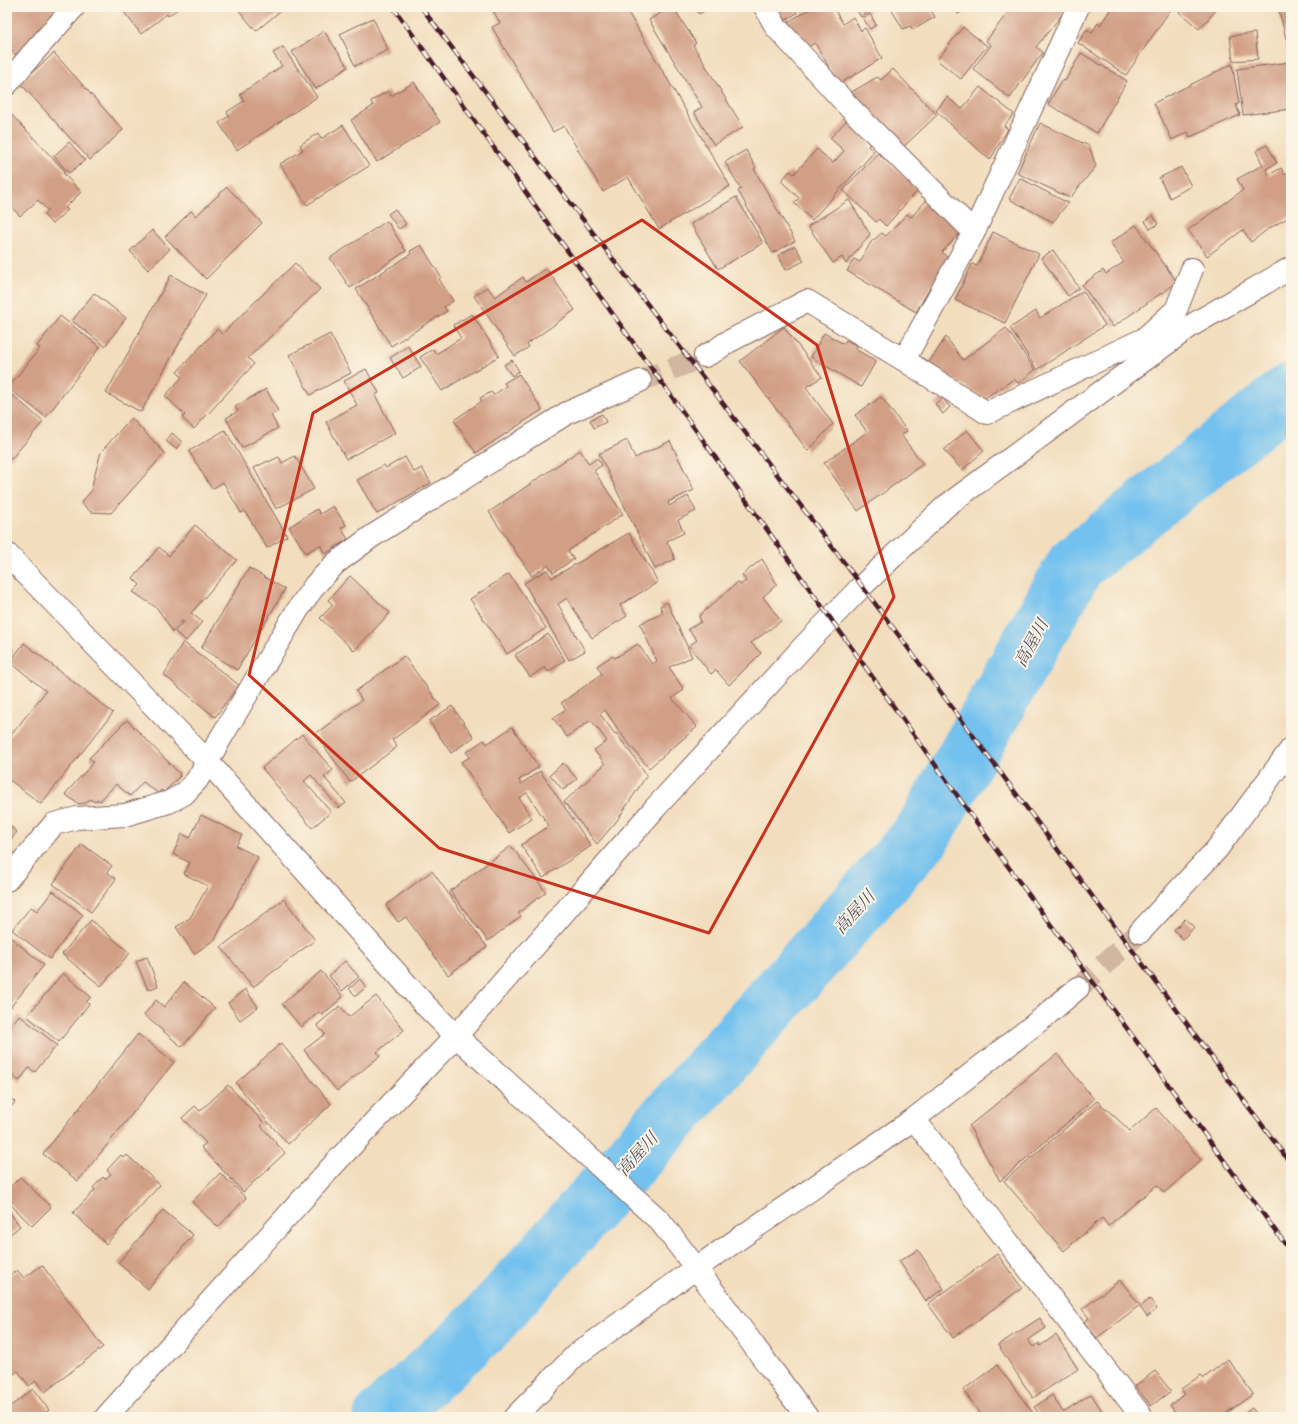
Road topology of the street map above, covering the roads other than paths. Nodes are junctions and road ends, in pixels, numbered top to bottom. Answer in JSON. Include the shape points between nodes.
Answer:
{"nodes":[{"id":1,"x":74,"y":7,"type":"edge"},
{"id":2,"x":765,"y":7,"type":"edge"},
{"id":3,"x":1078,"y":7,"type":"edge"},
{"id":4,"x":7,"y":84,"type":"edge"},
{"id":5,"x":974,"y":232,"type":"junction"},
{"id":6,"x":1291,"y":268,"type":"edge"},
{"id":7,"x":1192,"y":269,"type":"dead end"},
{"id":8,"x":705,"y":356,"type":"tunnel mouth"},
{"id":9,"x":904,"y":360,"type":"junction"},
{"id":10,"x":640,"y":381,"type":"tunnel mouth"},
{"id":11,"x":7,"y":554,"type":"edge"},
{"id":12,"x":1291,"y":749,"type":"edge"},
{"id":13,"x":207,"y":761,"type":"junction"},
{"id":14,"x":7,"y":880,"type":"edge"},
{"id":15,"x":1140,"y":932,"type":"tunnel mouth"},
{"id":16,"x":1078,"y":988,"type":"tunnel mouth"},
{"id":17,"x":461,"y":1041,"type":"junction"},
{"id":18,"x":914,"y":1120,"type":"junction"},
{"id":19,"x":696,"y":1268,"type":"junction"},
{"id":20,"x":106,"y":1417,"type":"edge"},
{"id":21,"x":515,"y":1417,"type":"edge"},
{"id":22,"x":807,"y":1417,"type":"edge"},
{"id":23,"x":1142,"y":1417,"type":"edge"}],
"edges":[{"from":1,"to":4,"type":"street"},
{"from":2,"to":5,"type":"street","via":[[776,27],[850,108]]},
{"from":3,"to":5,"type":"street"},
{"from":5,"to":9,"type":"street"},
{"from":6,"to":17,"type":"street","via":[[1192,325],[946,506],[799,650],[656,807]]},
{"from":7,"to":9,"type":"street","via":[[1176,310],[1144,339],[987,413]]},
{"from":8,"to":9,"type":"street","via":[[807,301]]},
{"from":10,"to":13,"type":"street","via":[[567,413],[371,537],[336,563],[315,585],[297,611]]},
{"from":11,"to":13,"type":"street"},
{"from":12,"to":15,"type":"street","via":[[1217,849]]},
{"from":13,"to":14,"type":"street","via":[[197,780],[184,794],[169,802],[125,815],[77,818],[54,824]]},
{"from":13,"to":17,"type":"street","via":[[426,1006]]},
{"from":16,"to":18,"type":"street"},
{"from":17,"to":19,"type":"street","via":[[660,1221]]},
{"from":17,"to":20,"type":"street","via":[[336,1162]]},
{"from":18,"to":19,"type":"street"},
{"from":18,"to":23,"type":"street"},
{"from":19,"to":21,"type":"street","via":[[576,1355]]},
{"from":19,"to":22,"type":"street"}]}
